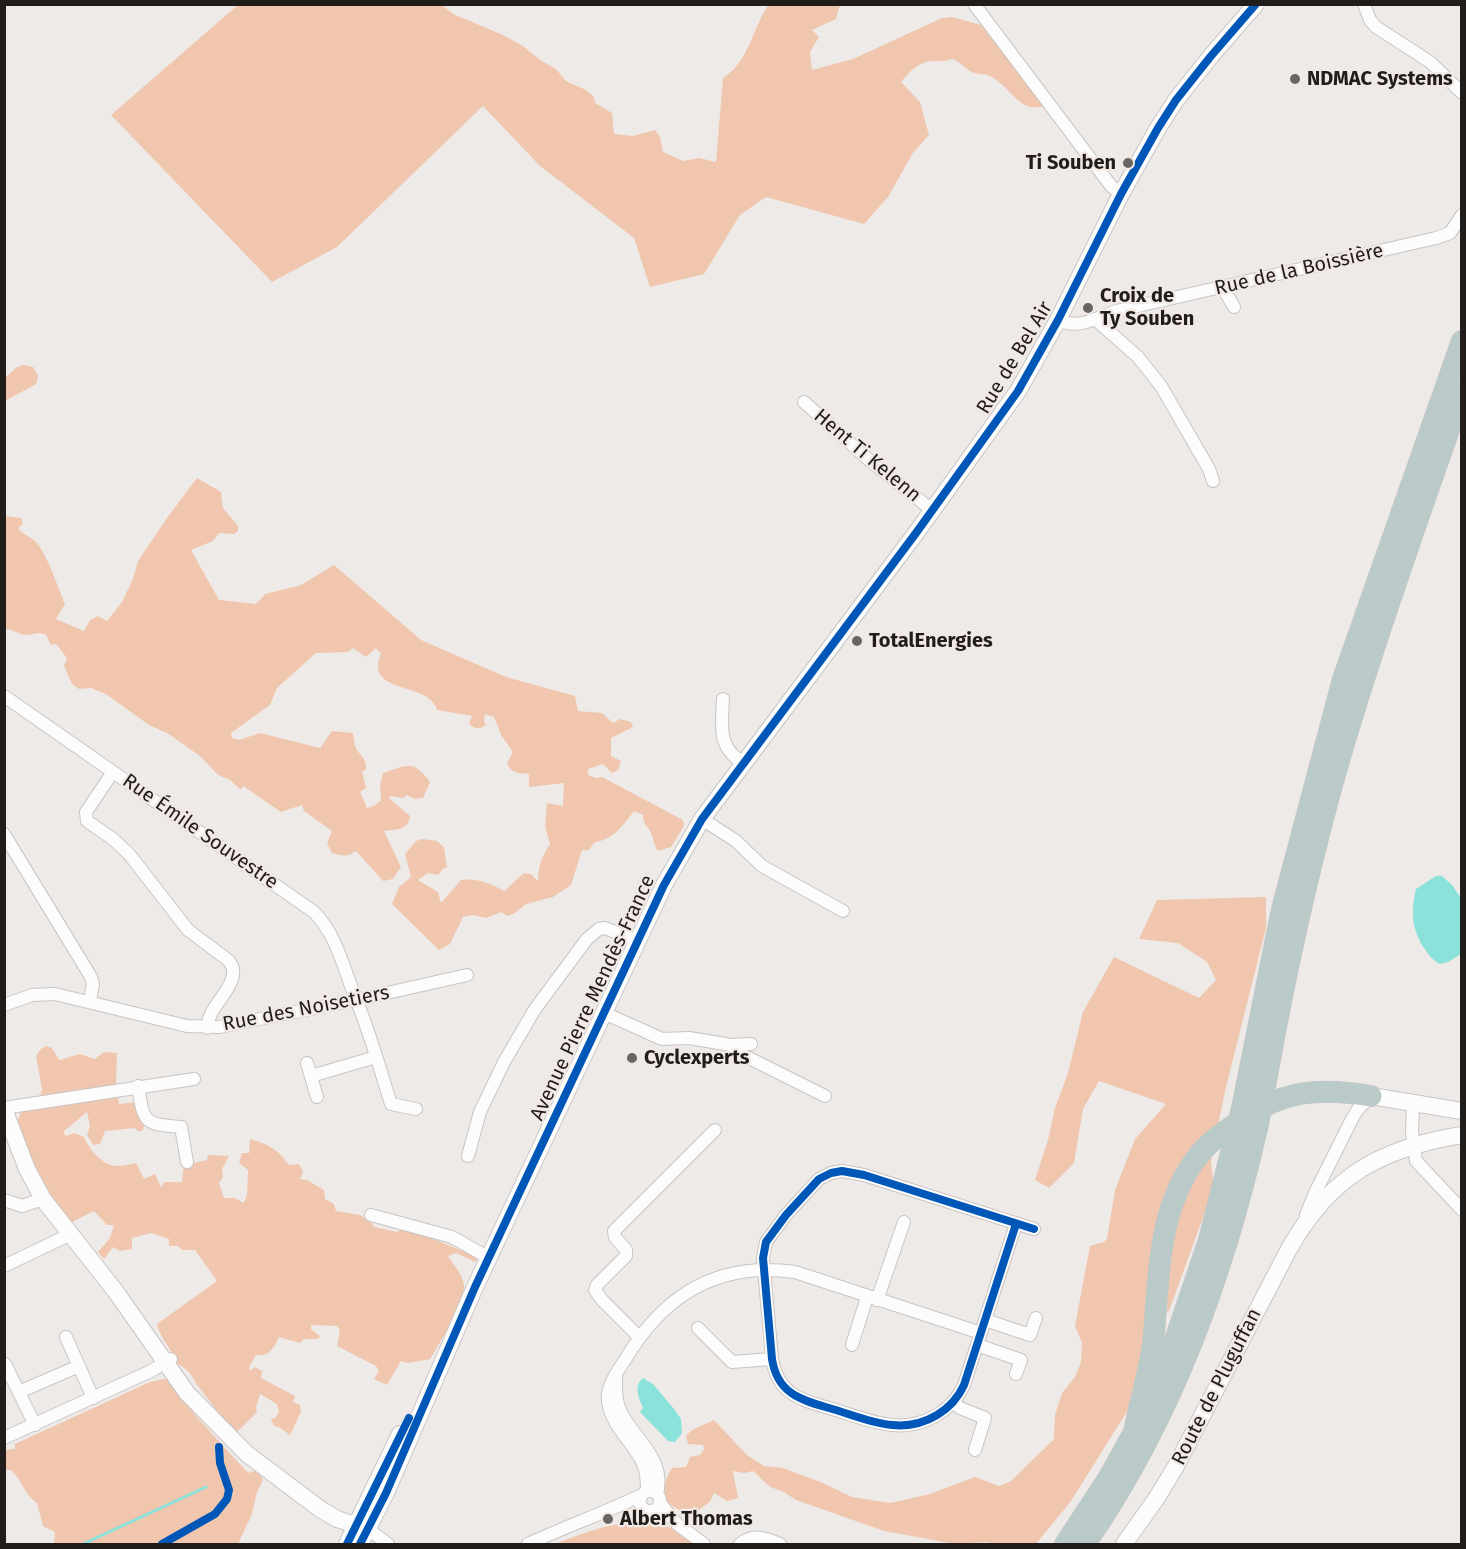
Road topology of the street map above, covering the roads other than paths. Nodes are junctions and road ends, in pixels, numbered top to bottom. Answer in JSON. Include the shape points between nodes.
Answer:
{"nodes":[{"id":1,"x":974,"y":4,"type":"edge"},
{"id":2,"x":1256,"y":4,"type":"edge"},
{"id":3,"x":1364,"y":4,"type":"edge"},
{"id":4,"x":1461,"y":93,"type":"edge"},
{"id":5,"x":1121,"y":194,"type":"junction"},
{"id":6,"x":1461,"y":215,"type":"edge"},
{"id":7,"x":1223,"y":288,"type":"junction"},
{"id":8,"x":1234,"y":306,"type":"dead end"},
{"id":9,"x":1095,"y":319,"type":"junction"},
{"id":10,"x":1058,"y":320,"type":"junction"},
{"id":11,"x":1461,"y":341,"type":"edge"},
{"id":12,"x":1461,"y":393,"type":"edge"},
{"id":13,"x":804,"y":402,"type":"dead end"},
{"id":14,"x":1213,"y":481,"type":"dead end"},
{"id":15,"x":932,"y":510,"type":"junction"},
{"id":16,"x":4,"y":696,"type":"edge"},
{"id":17,"x":723,"y":699,"type":"dead end"},
{"id":18,"x":779,"y":715,"type":"joint"},
{"id":19,"x":742,"y":762,"type":"junction"},
{"id":20,"x":113,"y":772,"type":"junction"},
{"id":21,"x":702,"y":819,"type":"junction"},
{"id":22,"x":4,"y":834,"type":"edge"},
{"id":23,"x":843,"y":911,"type":"dead end"},
{"id":24,"x":637,"y":941,"type":"junction"},
{"id":25,"x":467,"y":975,"type":"dead end"},
{"id":26,"x":356,"y":1000,"type":"junction"},
{"id":27,"x":90,"y":1001,"type":"junction"},
{"id":28,"x":4,"y":1005,"type":"edge"},
{"id":29,"x":604,"y":1013,"type":"junction"},
{"id":30,"x":207,"y":1028,"type":"junction"},
{"id":31,"x":751,"y":1044,"type":"dead end"},
{"id":32,"x":731,"y":1045,"type":"junction"},
{"id":33,"x":376,"y":1057,"type":"junction"},
{"id":34,"x":307,"y":1063,"type":"dead end"},
{"id":35,"x":311,"y":1076,"type":"junction"},
{"id":36,"x":194,"y":1079,"type":"dead end"},
{"id":37,"x":138,"y":1086,"type":"junction"},
{"id":38,"x":825,"y":1096,"type":"dead end"},
{"id":39,"x":1371,"y":1096,"type":"junction"},
{"id":40,"x":317,"y":1097,"type":"dead end"},
{"id":41,"x":1413,"y":1103,"type":"junction"},
{"id":42,"x":416,"y":1108,"type":"dead end"},
{"id":43,"x":4,"y":1109,"type":"edge"},
{"id":44,"x":1461,"y":1111,"type":"edge"},
{"id":45,"x":715,"y":1130,"type":"dead end"},
{"id":46,"x":1461,"y":1135,"type":"edge"},
{"id":47,"x":1413,"y":1146,"type":"junction"},
{"id":48,"x":468,"y":1156,"type":"dead end"},
{"id":49,"x":187,"y":1162,"type":"dead end"},
{"id":50,"x":43,"y":1199,"type":"junction"},
{"id":51,"x":4,"y":1200,"type":"edge"},
{"id":52,"x":1461,"y":1210,"type":"edge"},
{"id":53,"x":371,"y":1215,"type":"dead end"},
{"id":54,"x":904,"y":1222,"type":"dead end"},
{"id":55,"x":1016,"y":1224,"type":"junction"},
{"id":56,"x":1303,"y":1225,"type":"junction"},
{"id":57,"x":1034,"y":1229,"type":"dead end"},
{"id":58,"x":71,"y":1234,"type":"junction"},
{"id":59,"x":489,"y":1258,"type":"junction"},
{"id":60,"x":4,"y":1266,"type":"edge"},
{"id":61,"x":764,"y":1269,"type":"junction"},
{"id":62,"x":872,"y":1298,"type":"junction"},
{"id":63,"x":1036,"y":1318,"type":"dead end"},
{"id":64,"x":985,"y":1320,"type":"junction"},
{"id":65,"x":698,"y":1328,"type":"dead end"},
{"id":66,"x":66,"y":1337,"type":"dead end"},
{"id":67,"x":639,"y":1337,"type":"junction"},
{"id":68,"x":979,"y":1339,"type":"junction"},
{"id":69,"x":852,"y":1345,"type":"dead end"},
{"id":70,"x":772,"y":1359,"type":"junction"},
{"id":71,"x":169,"y":1361,"type":"junction"},
{"id":72,"x":5,"y":1364,"type":"edge"},
{"id":73,"x":79,"y":1366,"type":"junction"},
{"id":74,"x":1016,"y":1374,"type":"dead end"},
{"id":75,"x":19,"y":1392,"type":"junction"},
{"id":76,"x":93,"y":1398,"type":"junction"},
{"id":77,"x":953,"y":1402,"type":"junction"},
{"id":78,"x":35,"y":1425,"type":"junction"},
{"id":79,"x":1134,"y":1432,"type":"junction"},
{"id":80,"x":4,"y":1438,"type":"edge"},
{"id":81,"x":975,"y":1450,"type":"dead end"},
{"id":82,"x":651,"y":1496,"type":"junction"},
{"id":83,"x":612,"y":1509,"type":"junction"},
{"id":84,"x":646,"y":1510,"type":"junction"},
{"id":85,"x":677,"y":1524,"type":"junction"},
{"id":86,"x":355,"y":1538,"type":"edge"},
{"id":87,"x":388,"y":1545,"type":"edge"},
{"id":88,"x":528,"y":1545,"type":"edge"},
{"id":89,"x":704,"y":1545,"type":"edge"},
{"id":90,"x":740,"y":1545,"type":"edge"},
{"id":91,"x":780,"y":1545,"type":"edge"},
{"id":92,"x":1065,"y":1545,"type":"edge"},
{"id":93,"x":1085,"y":1545,"type":"edge"},
{"id":94,"x":1124,"y":1545,"type":"edge"}],
"edges":[{"from":1,"to":5,"type":"street","via":[[1113,189]]},
{"from":2,"to":5,"type":"street","name":"Rue de Bel Air","via":[[1176,100]]},
{"from":3,"to":4,"type":"street","via":[[1376,27],[1430,62]]},
{"from":5,"to":10,"type":"street","name":"Rue de Bel Air"},
{"from":6,"to":7,"type":"street","name":"Rue de la Boissière","via":[[1450,233],[1436,238]]},
{"from":7,"to":8,"type":"street"},
{"from":7,"to":9,"type":"street","name":"Rue de la Boissière"},
{"from":9,"to":10,"type":"street","name":"Rue de la Boissière","via":[[1075,325]]},
{"from":9,"to":14,"type":"street","via":[[1137,357],[1161,386]]},
{"from":10,"to":15,"type":"street","name":"Rue de Bel Air","via":[[1018,391]]},
{"from":11,"to":79,"type":"highway","bridge":true,"via":[[1343,679],[1282,909],[1243,1103],[1209,1240],[1180,1331]]},
{"from":12,"to":93,"type":"highway","bridge":true,"via":[[1358,698],[1330,795],[1293,941],[1258,1124],[1208,1306],[1163,1413]]},
{"from":13,"to":15,"type":"street","name":"Hent Ti Kelenn"},
{"from":15,"to":18,"type":"street","name":"Rue de Bel Air"},
{"from":16,"to":20,"type":"street","name":"Rue Émile Souvestre"},
{"from":17,"to":19,"type":"street","via":[[723,739],[731,754]]},
{"from":18,"to":19,"type":"street","name":"Avenue Pierre Mendès-France"},
{"from":19,"to":21,"type":"street","name":"Avenue Pierre Mendès-France"},
{"from":20,"to":26,"type":"street","name":"Rue Émile Souvestre","via":[[314,912],[337,945]]},
{"from":20,"to":30,"type":"street","via":[[86,812],[87,821],[118,843],[188,930],[233,966],[232,981],[211,1012]]},
{"from":21,"to":23,"type":"street","via":[[736,841],[762,866]]},
{"from":21,"to":24,"type":"street","name":"Avenue Pierre Mendès-France","via":[[663,885]]},
{"from":22,"to":27,"type":"street","via":[[91,977]]},
{"from":24,"to":29,"type":"street","name":"Avenue Pierre Mendès-France"},
{"from":24,"to":48,"type":"street","via":[[605,928],[587,939],[535,1009],[504,1062],[480,1112]]},
{"from":25,"to":26,"type":"street","name":"Rue des Noisetiers"},
{"from":26,"to":30,"type":"street","name":"Rue des Noisetiers"},
{"from":26,"to":33,"type":"street","name":"Rue Émile Souvestre"},
{"from":27,"to":28,"type":"street","name":"Rue des Noisetiers","via":[[44,994]]},
{"from":27,"to":30,"type":"street","name":"Rue des Noisetiers"},
{"from":29,"to":32,"type":"street","via":[[657,1038],[689,1038]]},
{"from":29,"to":59,"type":"street","name":"Avenue Pierre Mendès-France"},
{"from":31,"to":32,"type":"street"},
{"from":32,"to":38,"type":"street","via":[[737,1052]]},
{"from":33,"to":35,"type":"street"},
{"from":33,"to":42,"type":"street","name":"Rue Émile Souvestre","via":[[391,1104]]},
{"from":34,"to":35,"type":"street"},
{"from":35,"to":40,"type":"street"},
{"from":36,"to":37,"type":"street"},
{"from":37,"to":43,"type":"street"},
{"from":37,"to":49,"type":"street","via":[[147,1121],[181,1127]]},
{"from":39,"to":41,"type":"street"},
{"from":39,"to":56,"type":"street","name":"Route de Pluguffan","via":[[1352,1119]]},
{"from":39,"to":79,"type":"highway","via":[[1331,1092],[1275,1100],[1225,1131],[1192,1165],[1173,1203],[1161,1245],[1151,1358]]},
{"from":41,"to":44,"type":"street"},
{"from":41,"to":47,"type":"street"},
{"from":43,"to":50,"type":"street"},
{"from":45,"to":67,"type":"street","via":[[614,1231],[627,1254],[595,1290]]},
{"from":46,"to":47,"type":"street","name":"Route de Pluguffan"},
{"from":47,"to":52,"type":"street","via":[[1416,1161]]},
{"from":47,"to":56,"type":"street","name":"Route de Pluguffan","via":[[1385,1155],[1352,1175],[1324,1199]]},
{"from":50,"to":51,"type":"street","via":[[22,1206]]},
{"from":50,"to":58,"type":"street"},
{"from":53,"to":59,"type":"street","via":[[452,1237]]},
{"from":54,"to":62,"type":"street"},
{"from":55,"to":57,"type":"street"},
{"from":55,"to":61,"type":"street","via":[[864,1174],[836,1172],[813,1184],[772,1232],[765,1246]]},
{"from":55,"to":64,"type":"street"},
{"from":56,"to":94,"type":"street","name":"Route de Pluguffan","via":[[1176,1466]]},
{"from":58,"to":60,"type":"street"},
{"from":58,"to":71,"type":"street","via":[[143,1321]]},
{"from":59,"to":86,"type":"street","name":"Avenue Pierre Mendès-France","via":[[395,1472]]},
{"from":61,"to":62,"type":"street","via":[[795,1272]]},
{"from":61,"to":67,"type":"street","via":[[720,1277],[693,1288],[663,1310]]},
{"from":61,"to":70,"type":"street"},
{"from":62,"to":68,"type":"street"},
{"from":62,"to":69,"type":"street"},
{"from":63,"to":64,"type":"street","via":[[1030,1335]]},
{"from":64,"to":68,"type":"street"},
{"from":65,"to":70,"type":"street","via":[[732,1362]]},
{"from":66,"to":73,"type":"street"},
{"from":67,"to":82,"type":"street","via":[[608,1392],[609,1409],[643,1464]]},
{"from":68,"to":74,"type":"street","via":[[1021,1360]]},
{"from":68,"to":77,"type":"street","via":[[964,1385]]},
{"from":70,"to":77,"type":"street","via":[[780,1383],[794,1396],[879,1424],[920,1423]]},
{"from":71,"to":76,"type":"street"},
{"from":71,"to":86,"type":"street","via":[[241,1449],[337,1519]]},
{"from":72,"to":75,"type":"street"},
{"from":73,"to":75,"type":"street"},
{"from":73,"to":76,"type":"street"},
{"from":75,"to":78,"type":"street"},
{"from":76,"to":78,"type":"street"},
{"from":77,"to":81,"type":"street","via":[[984,1418]]},
{"from":78,"to":80,"type":"street"},
{"from":79,"to":92,"type":"highway"},
{"from":82,"to":83,"type":"street"},
{"from":82,"to":84,"type":"street","via":[[639,1501]]},
{"from":82,"to":84,"type":"street","via":[[657,1509]]},
{"from":82,"to":85,"type":"street"},
{"from":83,"to":84,"type":"street"},
{"from":83,"to":88,"type":"street"},
{"from":84,"to":85,"type":"street"},
{"from":85,"to":89,"type":"street"},
{"from":86,"to":87,"type":"street"},
{"from":90,"to":91,"type":"street","via":[[754,1537]]}]}
